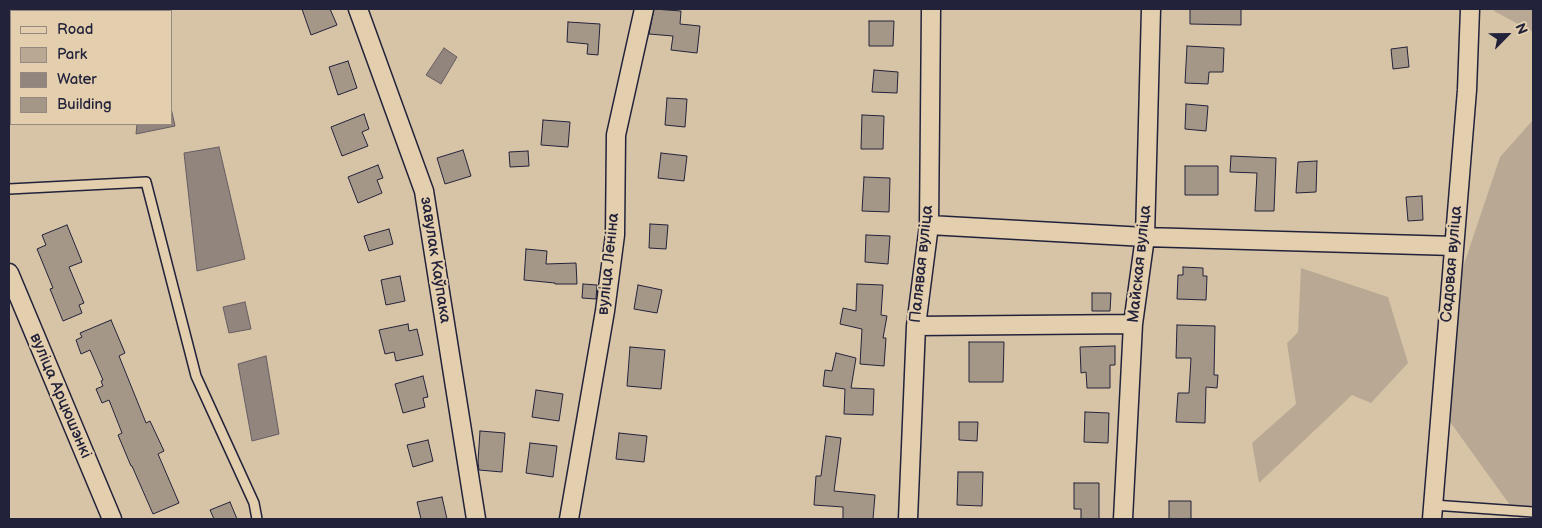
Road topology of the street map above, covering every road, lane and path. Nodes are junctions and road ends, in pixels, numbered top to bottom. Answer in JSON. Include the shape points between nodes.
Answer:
{"nodes":[{"id":1,"x":358,"y":9,"type":"edge"},
{"id":2,"x":644,"y":9,"type":"edge"},
{"id":3,"x":930,"y":9,"type":"edge"},
{"id":4,"x":1151,"y":9,"type":"edge"},
{"id":5,"x":1470,"y":9,"type":"edge"},
{"id":6,"x":9,"y":189,"type":"edge"},
{"id":7,"x":929,"y":225,"type":"junction"},
{"id":8,"x":1145,"y":237,"type":"junction"},
{"id":9,"x":1454,"y":246,"type":"junction"},
{"id":10,"x":9,"y":273,"type":"edge"},
{"id":11,"x":1133,"y":324,"type":"junction"},
{"id":12,"x":916,"y":326,"type":"junction"},
{"id":13,"x":1432,"y":512,"type":"edge"},
{"id":14,"x":1533,"y":512,"type":"edge"},
{"id":15,"x":112,"y":519,"type":"edge"},
{"id":16,"x":257,"y":519,"type":"edge"},
{"id":17,"x":476,"y":519,"type":"edge"},
{"id":18,"x":569,"y":519,"type":"edge"},
{"id":19,"x":908,"y":519,"type":"edge"},
{"id":20,"x":1123,"y":519,"type":"edge"}],
"edges":[{"from":1,"to":17,"type":"street","name":"завулак Каўпака","via":[[424,191]]},
{"from":2,"to":18,"type":"street","name":"вуліца Леніна","via":[[616,135],[615,235]]},
{"from":3,"to":7,"type":"street","name":"Палявая вуліца"},
{"from":4,"to":8,"type":"street","name":"Майская вуліца"},
{"from":5,"to":9,"type":"street","name":"Садовая вуліца"},
{"from":6,"to":16,"type":"lane","via":[[146,182],[196,376],[254,502]]},
{"from":7,"to":8,"type":"street"},
{"from":7,"to":12,"type":"street","name":"Палявая вуліца"},
{"from":8,"to":9,"type":"street"},
{"from":8,"to":11,"type":"street","name":"Майская вуліца"},
{"from":9,"to":13,"type":"street","name":"Садовая вуліца"},
{"from":10,"to":15,"type":"street","name":"вуліца Арцюшэнкі"},
{"from":11,"to":12,"type":"street"},
{"from":11,"to":20,"type":"street","name":"Майская вуліца"},
{"from":12,"to":19,"type":"street","name":"Палявая вуліца"},
{"from":13,"to":14,"type":"lane"}]}
